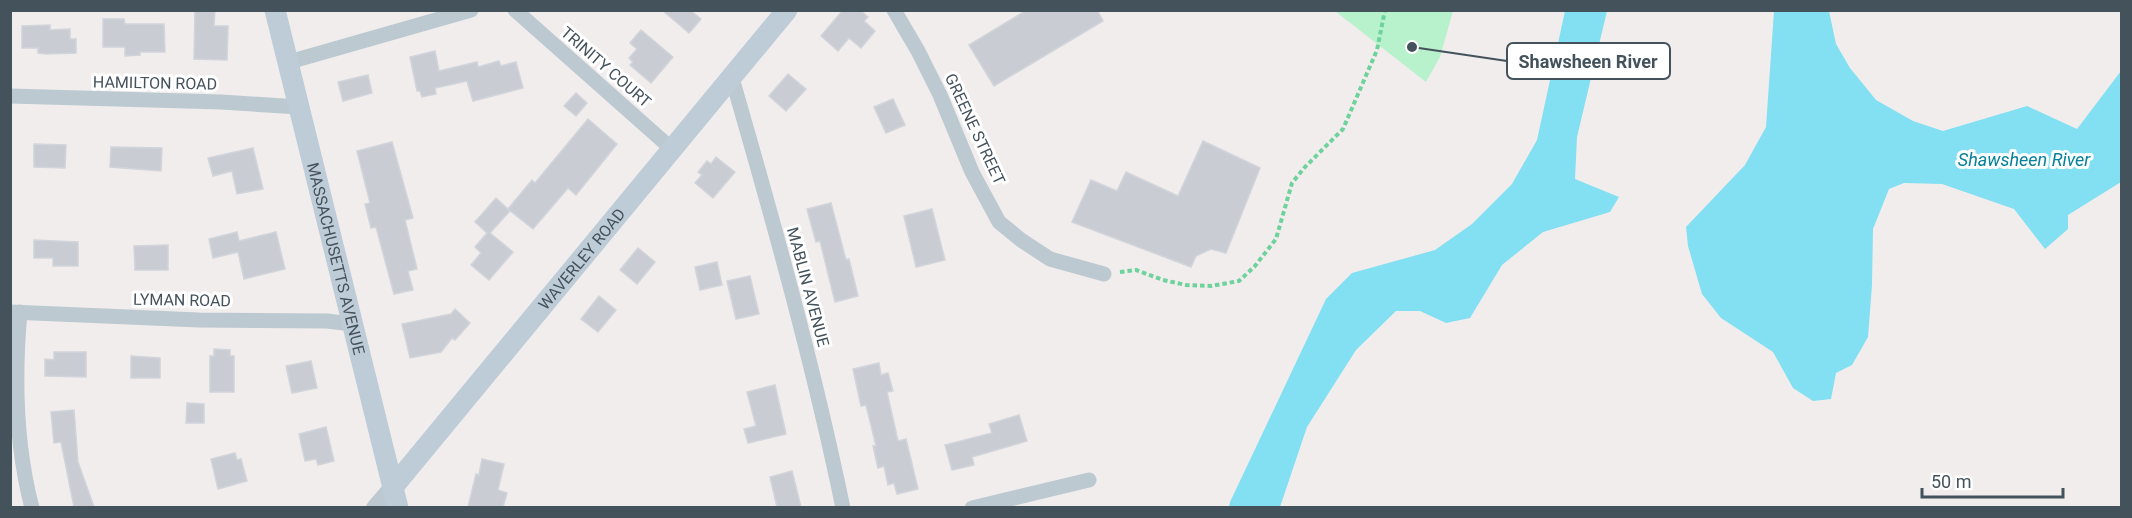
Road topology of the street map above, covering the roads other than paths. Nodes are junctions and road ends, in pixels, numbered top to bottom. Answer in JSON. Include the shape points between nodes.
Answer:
{"nodes":[{"id":1,"x":275,"y":10,"type":"edge"},
{"id":2,"x":471,"y":10,"type":"edge"},
{"id":3,"x":515,"y":10,"type":"edge"},
{"id":4,"x":788,"y":10,"type":"edge"},
{"id":5,"x":894,"y":10,"type":"edge"},
{"id":6,"x":289,"y":62,"type":"junction"},
{"id":7,"x":732,"y":78,"type":"junction"},
{"id":8,"x":10,"y":96,"type":"edge"},
{"id":9,"x":299,"y":107,"type":"junction"},
{"id":10,"x":674,"y":150,"type":"junction"},
{"id":11,"x":1104,"y":274,"type":"road end"},
{"id":12,"x":16,"y":312,"type":"edge"},
{"id":13,"x":352,"y":324,"type":"junction"},
{"id":14,"x":1089,"y":480,"type":"dead end"},
{"id":15,"x":393,"y":487,"type":"junction"},
{"id":16,"x":32,"y":507,"type":"edge"},
{"id":17,"x":375,"y":507,"type":"edge"},
{"id":18,"x":398,"y":507,"type":"edge"},
{"id":19,"x":843,"y":507,"type":"edge"},
{"id":20,"x":972,"y":507,"type":"edge"}],
"edges":[{"from":1,"to":6,"type":"main road","name":"MASSACHUSETTS AVENUE"},
{"from":2,"to":6,"type":"street"},
{"from":3,"to":10,"type":"street","name":"TRINITY COURT"},
{"from":4,"to":7,"type":"main road","name":"WAVERLEY ROAD"},
{"from":5,"to":11,"type":"street","name":"GREENE STREET","via":[[936,86],[972,172],[999,222],[1050,259]]},
{"from":6,"to":9,"type":"main road","name":"MASSACHUSETTS AVENUE"},
{"from":7,"to":10,"type":"main road","name":"WAVERLEY ROAD"},
{"from":7,"to":19,"type":"street","name":"MABLIN AVENUE","via":[[802,332]]},
{"from":8,"to":9,"type":"street","name":"HAMILTON ROAD"},
{"from":9,"to":13,"type":"main road","name":"MASSACHUSETTS AVENUE"},
{"from":10,"to":15,"type":"main road","name":"WAVERLEY ROAD"},
{"from":12,"to":13,"type":"street","name":"LYMAN ROAD"},
{"from":12,"to":16,"type":"street","via":[[16,413]]},
{"from":13,"to":15,"type":"main road","name":"MASSACHUSETTS AVENUE"},
{"from":14,"to":20,"type":"street"},
{"from":15,"to":17,"type":"street","name":"WAVERLEY ROAD"},
{"from":15,"to":18,"type":"main road","name":"MASSACHUSETTS AVENUE"}]}
